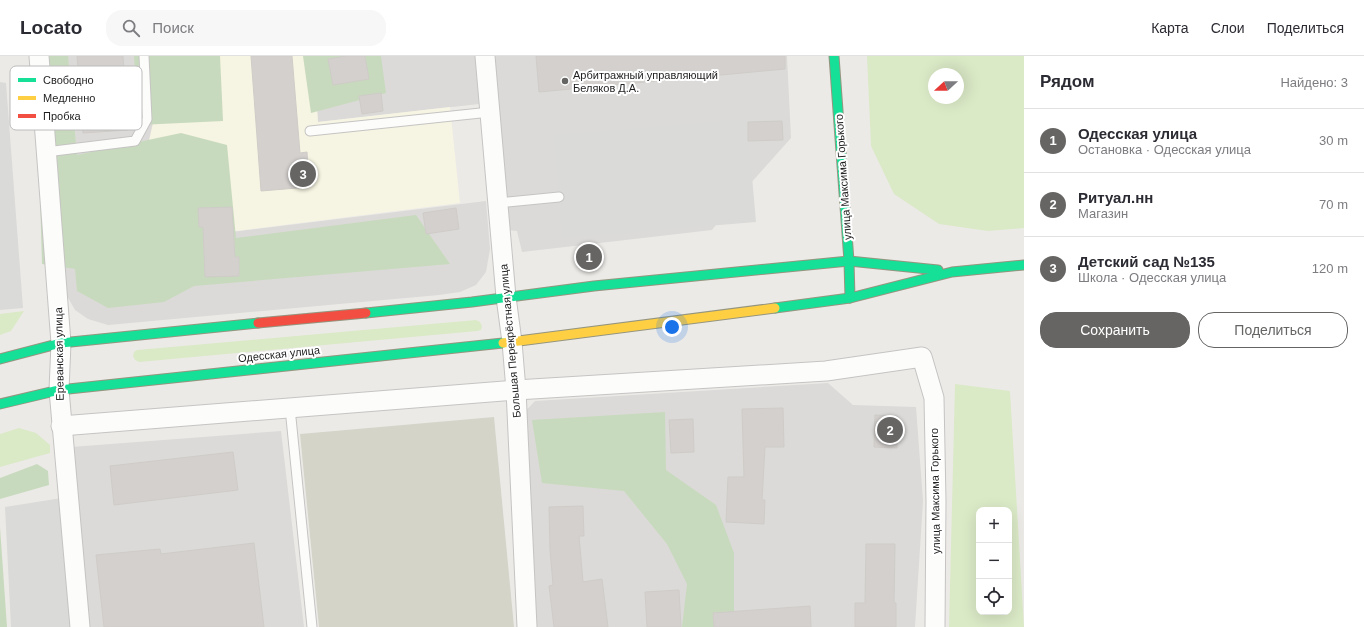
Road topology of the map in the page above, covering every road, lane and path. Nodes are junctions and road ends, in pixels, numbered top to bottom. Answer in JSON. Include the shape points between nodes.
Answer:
{"nodes":[{"id":1,"x":39,"y":56,"type":"edge"},
{"id":2,"x":144,"y":56,"type":"edge"},
{"id":3,"x":485,"y":56,"type":"edge"},
{"id":4,"x":834,"y":56,"type":"edge"},
{"id":5,"x":40,"y":66,"type":"edge"},
{"id":6,"x":490,"y":112,"type":"junction"},
{"id":7,"x":142,"y":128,"type":"edge"},
{"id":8,"x":44,"y":130,"type":"edge"},
{"id":9,"x":141,"y":130,"type":"edge"},
{"id":10,"x":310,"y":131,"type":"dead end"},
{"id":11,"x":46,"y":152,"type":"junction"},
{"id":12,"x":559,"y":197,"type":"dead end"},
{"id":13,"x":497,"y":202,"type":"junction"},
{"id":14,"x":849,"y":261,"type":"junction"},
{"id":15,"x":1024,"y":265,"type":"edge"},
{"id":16,"x":952,"y":272,"type":"junction"},
{"id":17,"x":506,"y":297,"type":"junction"},
{"id":18,"x":850,"y":298,"type":"junction"},
{"id":19,"x":512,"y":342,"type":"junction"},
{"id":20,"x":60,"y":343,"type":"junction"},
{"id":21,"x":0,"y":359,"type":"edge"},
{"id":22,"x":58,"y":390,"type":"junction"},
{"id":23,"x":516,"y":390,"type":"junction"},
{"id":24,"x":0,"y":404,"type":"edge"},
{"id":25,"x":290,"y":408,"type":"junction"},
{"id":26,"x":61,"y":426,"type":"junction"},
{"id":27,"x":80,"y":627,"type":"edge"},
{"id":28,"x":312,"y":627,"type":"edge"},
{"id":29,"x":527,"y":627,"type":"edge"},
{"id":30,"x":935,"y":627,"type":"edge"}],
"edges":[{"from":1,"to":5,"type":"street","name":"Ереванская улица"},
{"from":2,"to":7,"type":"lane","via":[[147,119]]},
{"from":3,"to":6,"type":"street","name":"Большая Перекрёстная улица"},
{"from":4,"to":14,"type":"main road","name":"улица Максима Горького"},
{"from":6,"to":10,"type":"lane"},
{"from":6,"to":13,"type":"street","name":"Большая Перекрёстная улица"},
{"from":8,"to":11,"type":"street","name":"Ереванская улица"},
{"from":9,"to":11,"type":"lane","via":[[135,141]]},
{"from":11,"to":20,"type":"street","name":"Ереванская улица"},
{"from":12,"to":13,"type":"lane"},
{"from":13,"to":17,"type":"street","name":"Большая Перекрёстная улица"},
{"from":14,"to":16,"type":"main road"},
{"from":14,"to":17,"type":"main road"},
{"from":14,"to":18,"type":"main road","name":"улица Максима Горького"},
{"from":15,"to":16,"type":"main road"},
{"from":16,"to":18,"type":"main road","name":"Одесская улица"},
{"from":17,"to":19,"type":"street","name":"Большая Перекрёстная улица"},
{"from":17,"to":20,"type":"main road"},
{"from":18,"to":19,"type":"main road","name":"Одесская улица"},
{"from":19,"to":22,"type":"main road","name":"Одесская улица"},
{"from":19,"to":23,"type":"street","name":"Большая Перекрёстная улица"},
{"from":20,"to":21,"type":"main road"},
{"from":20,"to":22,"type":"street","name":"Ереванская улица"},
{"from":22,"to":24,"type":"main road","name":"Одесская улица"},
{"from":22,"to":26,"type":"street","name":"Ереванская улица"},
{"from":23,"to":25,"type":"street"},
{"from":23,"to":29,"type":"street","name":"Большая Перекрёстная улица"},
{"from":23,"to":30,"type":"street","name":"улица Максима Горького","via":[[826,371],[922,357],[934,398]]},
{"from":25,"to":26,"type":"street"},
{"from":25,"to":28,"type":"lane"},
{"from":26,"to":27,"type":"street","name":"Ереванская улица"}]}
